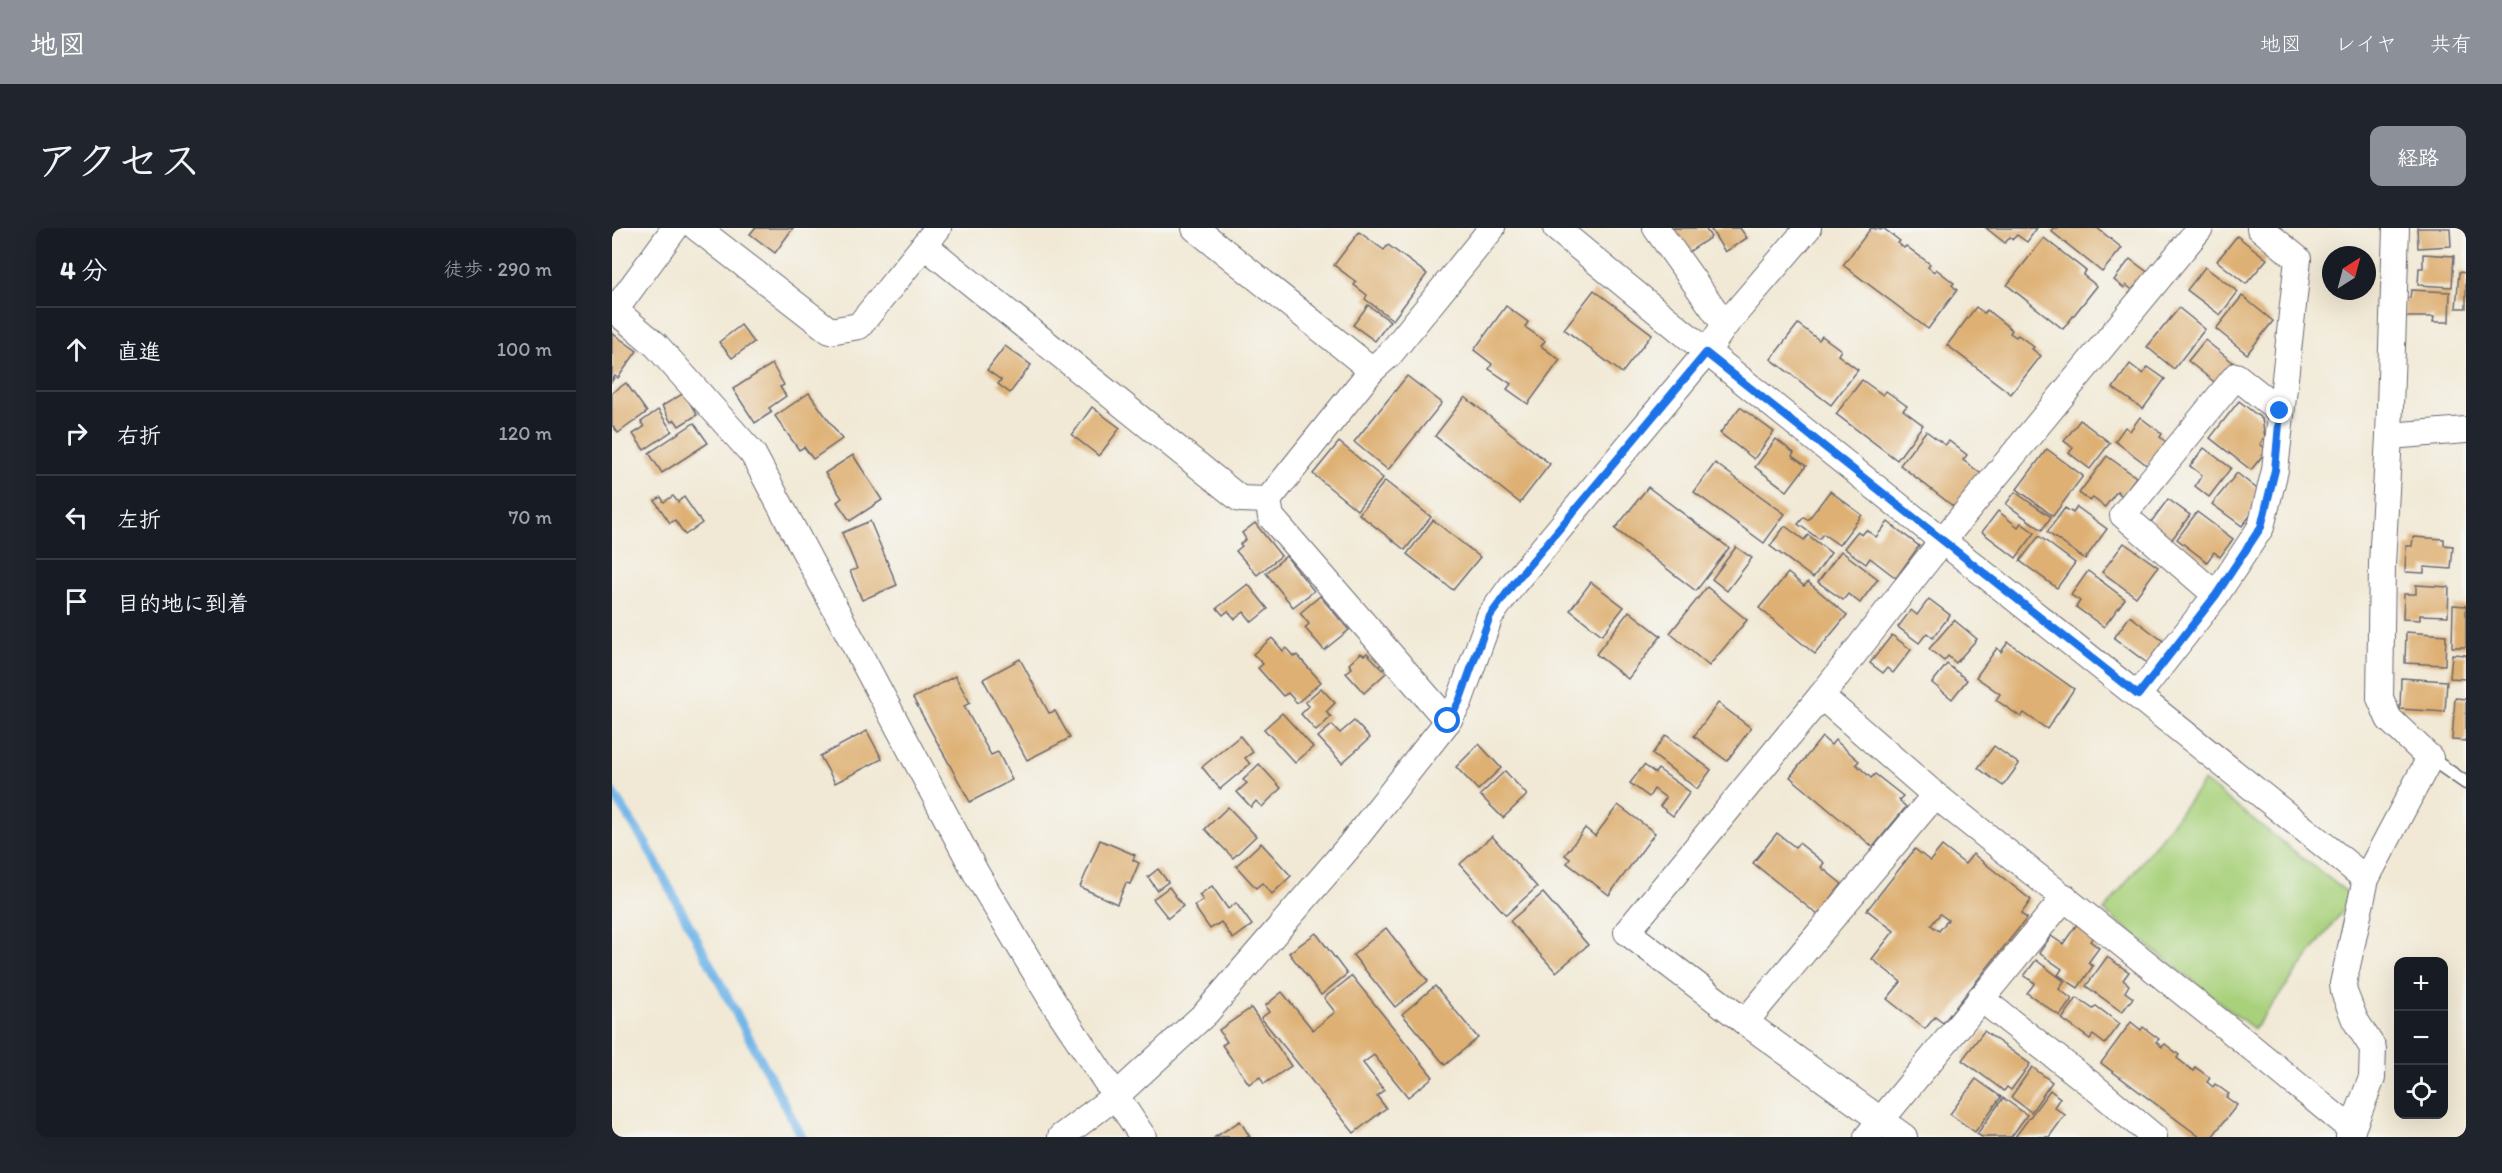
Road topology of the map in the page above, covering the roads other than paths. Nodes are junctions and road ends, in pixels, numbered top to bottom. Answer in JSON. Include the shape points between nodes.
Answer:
{"nodes":[{"id":1,"x":675,"y":228,"type":"edge"},
{"id":2,"x":697,"y":228,"type":"edge"},
{"id":3,"x":1195,"y":228,"type":"edge"},
{"id":4,"x":1492,"y":228,"type":"edge"},
{"id":5,"x":1556,"y":228,"type":"edge"},
{"id":6,"x":1656,"y":228,"type":"edge"},
{"id":7,"x":1808,"y":228,"type":"edge"},
{"id":8,"x":2200,"y":228,"type":"edge"},
{"id":9,"x":2260,"y":228,"type":"edge"},
{"id":10,"x":2396,"y":228,"type":"edge"},
{"id":11,"x":931,"y":237,"type":"edge"},
{"id":12,"x":613,"y":309,"type":"edge"},
{"id":13,"x":1725,"y":325,"type":"junction"},
{"id":14,"x":1706,"y":353,"type":"junction"},
{"id":15,"x":1372,"y":370,"type":"junction"},
{"id":16,"x":2280,"y":411,"type":"junction"},
{"id":17,"x":2466,"y":430,"type":"edge"},
{"id":18,"x":2389,"y":436,"type":"junction"},
{"id":19,"x":1268,"y":500,"type":"junction"},
{"id":20,"x":1943,"y":540,"type":"junction"},
{"id":21,"x":2216,"y":595,"type":"junction"},
{"id":22,"x":2138,"y":695,"type":"junction"},
{"id":23,"x":1821,"y":696,"type":"junction"},
{"id":24,"x":1448,"y":721,"type":"junction"},
{"id":25,"x":2430,"y":758,"type":"junction"},
{"id":26,"x":2466,"y":783,"type":"edge"},
{"id":27,"x":1935,"y":795,"type":"junction"},
{"id":28,"x":2366,"y":879,"type":"junction"},
{"id":29,"x":2065,"y":897,"type":"junction"},
{"id":30,"x":1980,"y":998,"type":"junction"},
{"id":31,"x":1745,"y":1022,"type":"junction"},
{"id":32,"x":1116,"y":1095,"type":"junction"},
{"id":33,"x":1873,"y":1128,"type":"edge"},
{"id":34,"x":2350,"y":1134,"type":"edge"},
{"id":35,"x":1061,"y":1137,"type":"edge"},
{"id":36,"x":1143,"y":1137,"type":"edge"},
{"id":37,"x":1904,"y":1137,"type":"edge"},
{"id":38,"x":2154,"y":1137,"type":"edge"}],
"edges":[{"from":1,"to":12,"type":"street"},
{"from":2,"to":11,"type":"street","via":[[830,330],[859,326]]},
{"from":3,"to":15,"type":"street"},
{"from":4,"to":15,"type":"street","via":[[1390,354]]},
{"from":5,"to":14,"type":"street"},
{"from":6,"to":13,"type":"street"},
{"from":7,"to":13,"type":"street"},
{"from":8,"to":20,"type":"street"},
{"from":9,"to":16,"type":"street","via":[[2298,259]]},
{"from":10,"to":18,"type":"street"},
{"from":11,"to":19,"type":"street","via":[[1240,499]]},
{"from":12,"to":32,"type":"street","via":[[656,345],[753,454],[977,875],[1052,1000]]},
{"from":13,"to":14,"type":"street"},
{"from":14,"to":20,"type":"street"},
{"from":14,"to":24,"type":"street","via":[[1490,616],[1459,702]]},
{"from":15,"to":19,"type":"street"},
{"from":16,"to":21,"type":"street","via":[[2275,470],[2261,527]]},
{"from":16,"to":21,"type":"street","via":[[2236,376],[2123,515]]},
{"from":17,"to":18,"type":"street"},
{"from":18,"to":25,"type":"street","via":[[2380,698],[2389,719]]},
{"from":19,"to":24,"type":"street","via":[[1271,517]]},
{"from":20,"to":22,"type":"street"},
{"from":20,"to":23,"type":"street"},
{"from":21,"to":22,"type":"street"},
{"from":22,"to":28,"type":"street"},
{"from":23,"to":27,"type":"street"},
{"from":23,"to":31,"type":"street","via":[[1627,932]]},
{"from":24,"to":32,"type":"street","via":[[1347,849],[1206,1013]]},
{"from":25,"to":26,"type":"lane"},
{"from":25,"to":28,"type":"street"},
{"from":27,"to":29,"type":"street"},
{"from":27,"to":31,"type":"street"},
{"from":28,"to":34,"type":"street","via":[[2343,984],[2355,1020],[2373,1048],[2372,1077]]},
{"from":29,"to":30,"type":"street"},
{"from":29,"to":34,"type":"street"},
{"from":30,"to":33,"type":"street"},
{"from":30,"to":38,"type":"street"},
{"from":31,"to":33,"type":"street"},
{"from":32,"to":35,"type":"street"},
{"from":32,"to":36,"type":"street"},
{"from":33,"to":37,"type":"street"}]}
